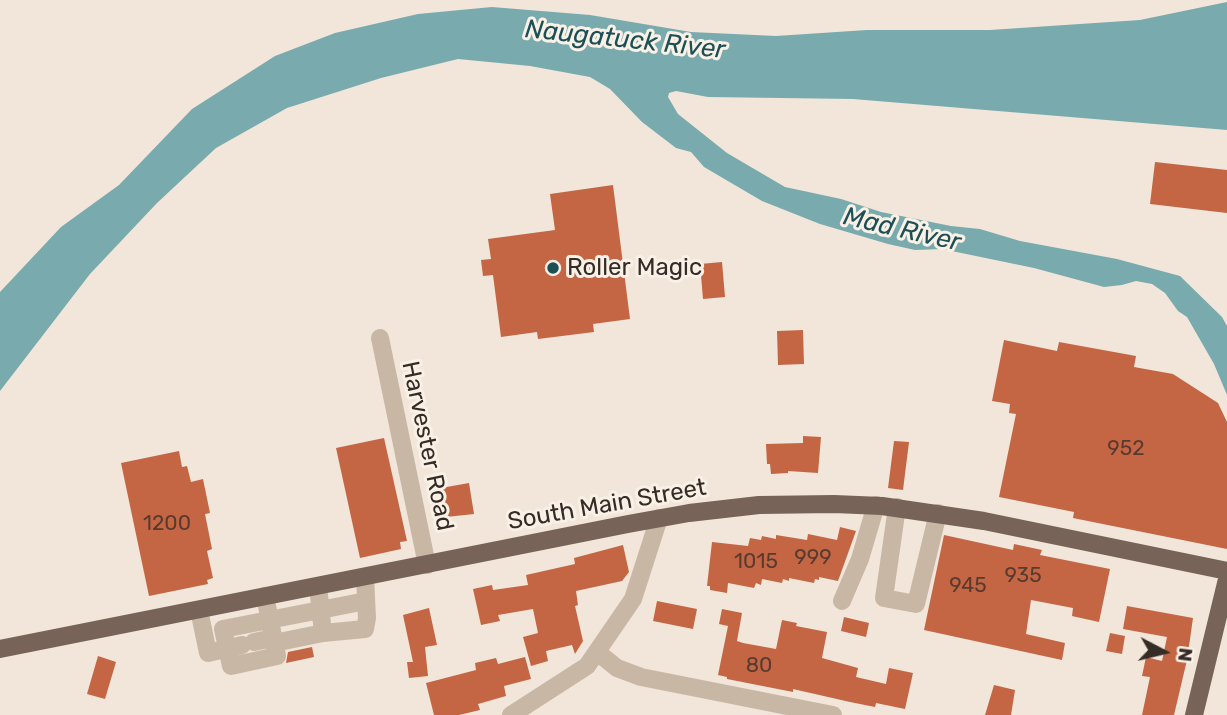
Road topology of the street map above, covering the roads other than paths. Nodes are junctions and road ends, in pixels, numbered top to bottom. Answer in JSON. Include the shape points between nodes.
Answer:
{"nodes":[{"id":1,"x":380,"y":338,"type":"dead end"},
{"id":2,"x":876,"y":505,"type":"junction"},
{"id":3,"x":897,"y":507,"type":"junction"},
{"id":4,"x":938,"y":513,"type":"junction"},
{"id":5,"x":659,"y":518,"type":"junction"},
{"id":6,"x":426,"y":565,"type":"junction"},
{"id":7,"x":1227,"y":571,"type":"edge"},
{"id":8,"x":365,"y":576,"type":"junction"},
{"id":9,"x":1227,"y":579,"type":"edge"},
{"id":10,"x":318,"y":586,"type":"junction"},
{"id":11,"x":265,"y":596,"type":"junction"},
{"id":12,"x":366,"y":601,"type":"junction"},
{"id":13,"x":842,"y":601,"type":"dead end"},
{"id":14,"x":199,"y":610,"type":"junction"},
{"id":15,"x":321,"y":610,"type":"junction"},
{"id":16,"x":272,"y":633,"type":"junction"},
{"id":17,"x":323,"y":634,"type":"junction"},
{"id":18,"x":241,"y":645,"type":"junction"},
{"id":19,"x":0,"y":649,"type":"edge"},
{"id":20,"x":597,"y":652,"type":"junction"},
{"id":21,"x":797,"y":711,"type":"edge"},
{"id":22,"x":511,"y":715,"type":"edge"},
{"id":23,"x":833,"y":715,"type":"edge"},
{"id":24,"x":1194,"y":715,"type":"edge"}],
"edges":[{"from":1,"to":6,"type":"street","name":"Harvester Road"},
{"from":2,"to":3,"type":"main road","name":"South Main Street"},
{"from":2,"to":5,"type":"main road","name":"South Main Street","via":[[759,505]]},
{"from":2,"to":13,"type":"street"},
{"from":3,"to":4,"type":"main road","name":"South Main Street"},
{"from":3,"to":4,"type":"street","via":[[884,598],[916,604]]},
{"from":4,"to":7,"type":"main road","name":"South Main Street"},
{"from":5,"to":6,"type":"main road","name":"South Main Street"},
{"from":5,"to":20,"type":"street","via":[[633,598]]},
{"from":6,"to":8,"type":"main road","name":"South Main Street"},
{"from":8,"to":10,"type":"main road","name":"South Main Street"},
{"from":8,"to":12,"type":"street"},
{"from":9,"to":24,"type":"main road"},
{"from":10,"to":11,"type":"main road","name":"South Main Street"},
{"from":10,"to":15,"type":"street"},
{"from":11,"to":14,"type":"main road","name":"South Main Street"},
{"from":11,"to":16,"type":"street"},
{"from":12,"to":15,"type":"street"},
{"from":12,"to":17,"type":"street","via":[[365,629]]},
{"from":14,"to":18,"type":"street","via":[[208,653]]},
{"from":14,"to":19,"type":"main road","name":"South Main Street"},
{"from":15,"to":16,"type":"street"},
{"from":15,"to":17,"type":"street"},
{"from":16,"to":17,"type":"street"},
{"from":16,"to":18,"type":"street"},
{"from":16,"to":18,"type":"street","via":[[223,629]]},
{"from":16,"to":18,"type":"street","via":[[276,656],[231,666]]},
{"from":20,"to":21,"type":"street","via":[[617,668],[641,677]]},
{"from":20,"to":22,"type":"street","via":[[587,666]]},
{"from":21,"to":23,"type":"street"}]}
